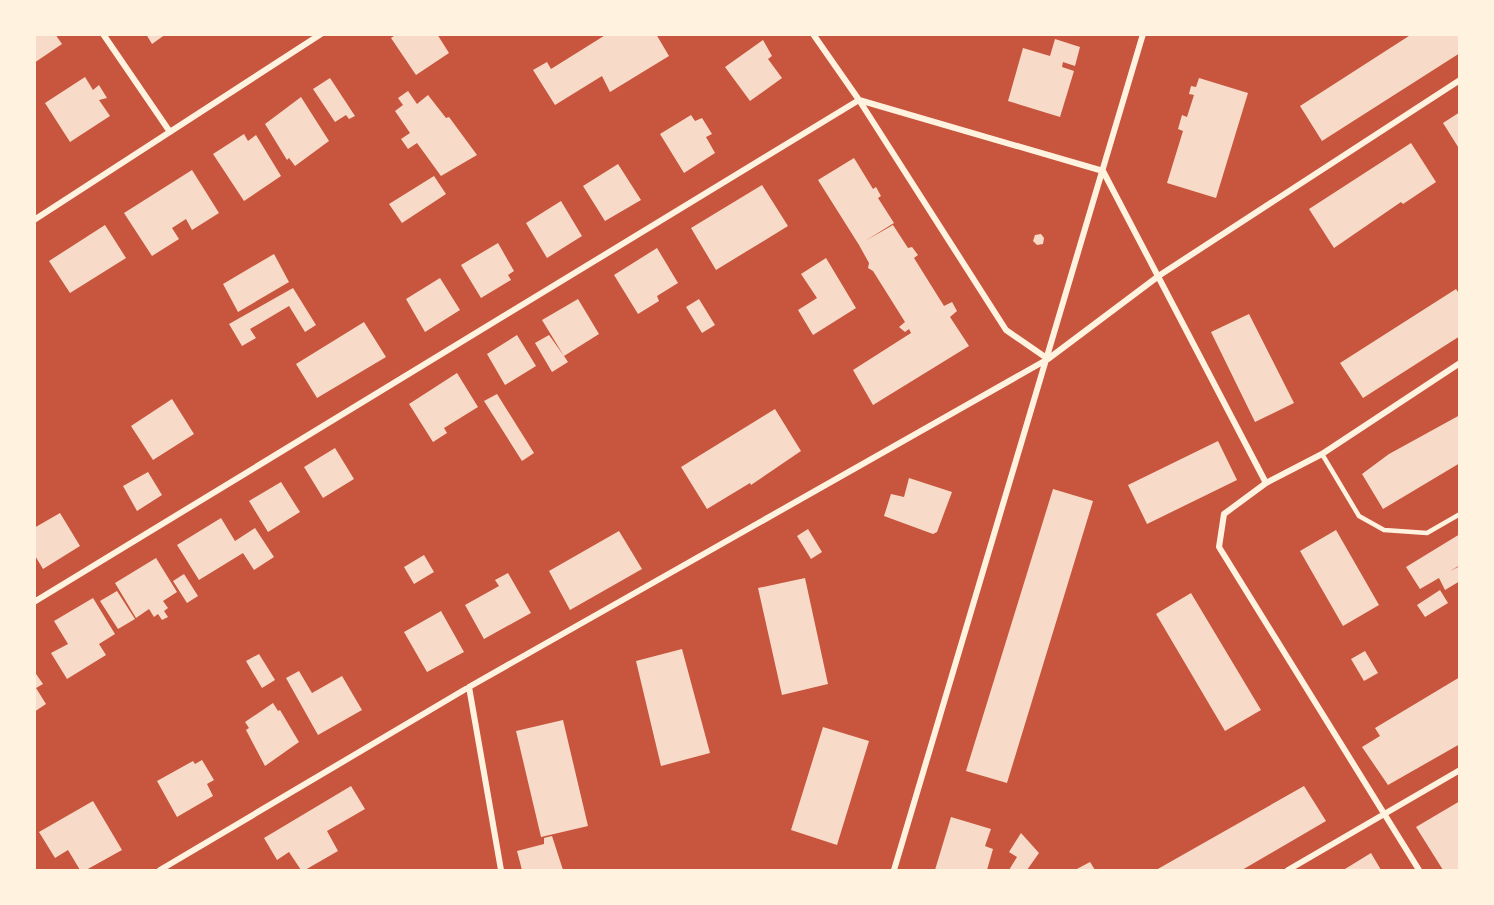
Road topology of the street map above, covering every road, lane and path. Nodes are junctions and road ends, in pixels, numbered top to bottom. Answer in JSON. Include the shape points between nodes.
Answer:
{"nodes":[{"id":1,"x":103,"y":34,"type":"edge"},
{"id":2,"x":321,"y":34,"type":"edge"},
{"id":3,"x":813,"y":34,"type":"edge"},
{"id":4,"x":1143,"y":34,"type":"edge"},
{"id":5,"x":1460,"y":80,"type":"edge"},
{"id":6,"x":859,"y":100,"type":"junction"},
{"id":7,"x":170,"y":132,"type":"junction"},
{"id":8,"x":1103,"y":171,"type":"junction"},
{"id":9,"x":34,"y":220,"type":"edge"},
{"id":10,"x":1160,"y":275,"type":"junction"},
{"id":11,"x":1048,"y":359,"type":"junction"},
{"id":12,"x":1460,"y":363,"type":"edge"},
{"id":13,"x":1322,"y":454,"type":"junction"},
{"id":14,"x":1266,"y":483,"type":"junction"},
{"id":15,"x":1460,"y":514,"type":"edge"},
{"id":16,"x":34,"y":602,"type":"edge"},
{"id":17,"x":469,"y":687,"type":"junction"},
{"id":18,"x":1460,"y":770,"type":"edge"},
{"id":19,"x":1384,"y":815,"type":"junction"},
{"id":20,"x":160,"y":870,"type":"edge"},
{"id":21,"x":501,"y":870,"type":"edge"},
{"id":22,"x":894,"y":870,"type":"edge"},
{"id":23,"x":1288,"y":870,"type":"edge"},
{"id":24,"x":1419,"y":870,"type":"edge"}],
"edges":[{"from":1,"to":7,"type":"street"},
{"from":2,"to":7,"type":"street"},
{"from":3,"to":6,"type":"street"},
{"from":4,"to":8,"type":"street"},
{"from":5,"to":10,"type":"street"},
{"from":6,"to":8,"type":"street"},
{"from":6,"to":11,"type":"street","via":[[1005,330]]},
{"from":6,"to":16,"type":"street"},
{"from":7,"to":9,"type":"street"},
{"from":8,"to":10,"type":"street"},
{"from":8,"to":11,"type":"street"},
{"from":10,"to":11,"type":"street"},
{"from":10,"to":14,"type":"street"},
{"from":11,"to":17,"type":"street"},
{"from":11,"to":22,"type":"street"},
{"from":12,"to":13,"type":"street"},
{"from":13,"to":14,"type":"street"},
{"from":13,"to":15,"type":"lane","via":[[1359,516],[1384,530],[1427,533]]},
{"from":14,"to":19,"type":"street","via":[[1224,514],[1220,547]]},
{"from":17,"to":20,"type":"street"},
{"from":17,"to":21,"type":"street"},
{"from":18,"to":19,"type":"street"},
{"from":19,"to":23,"type":"street"},
{"from":19,"to":24,"type":"street"}]}
